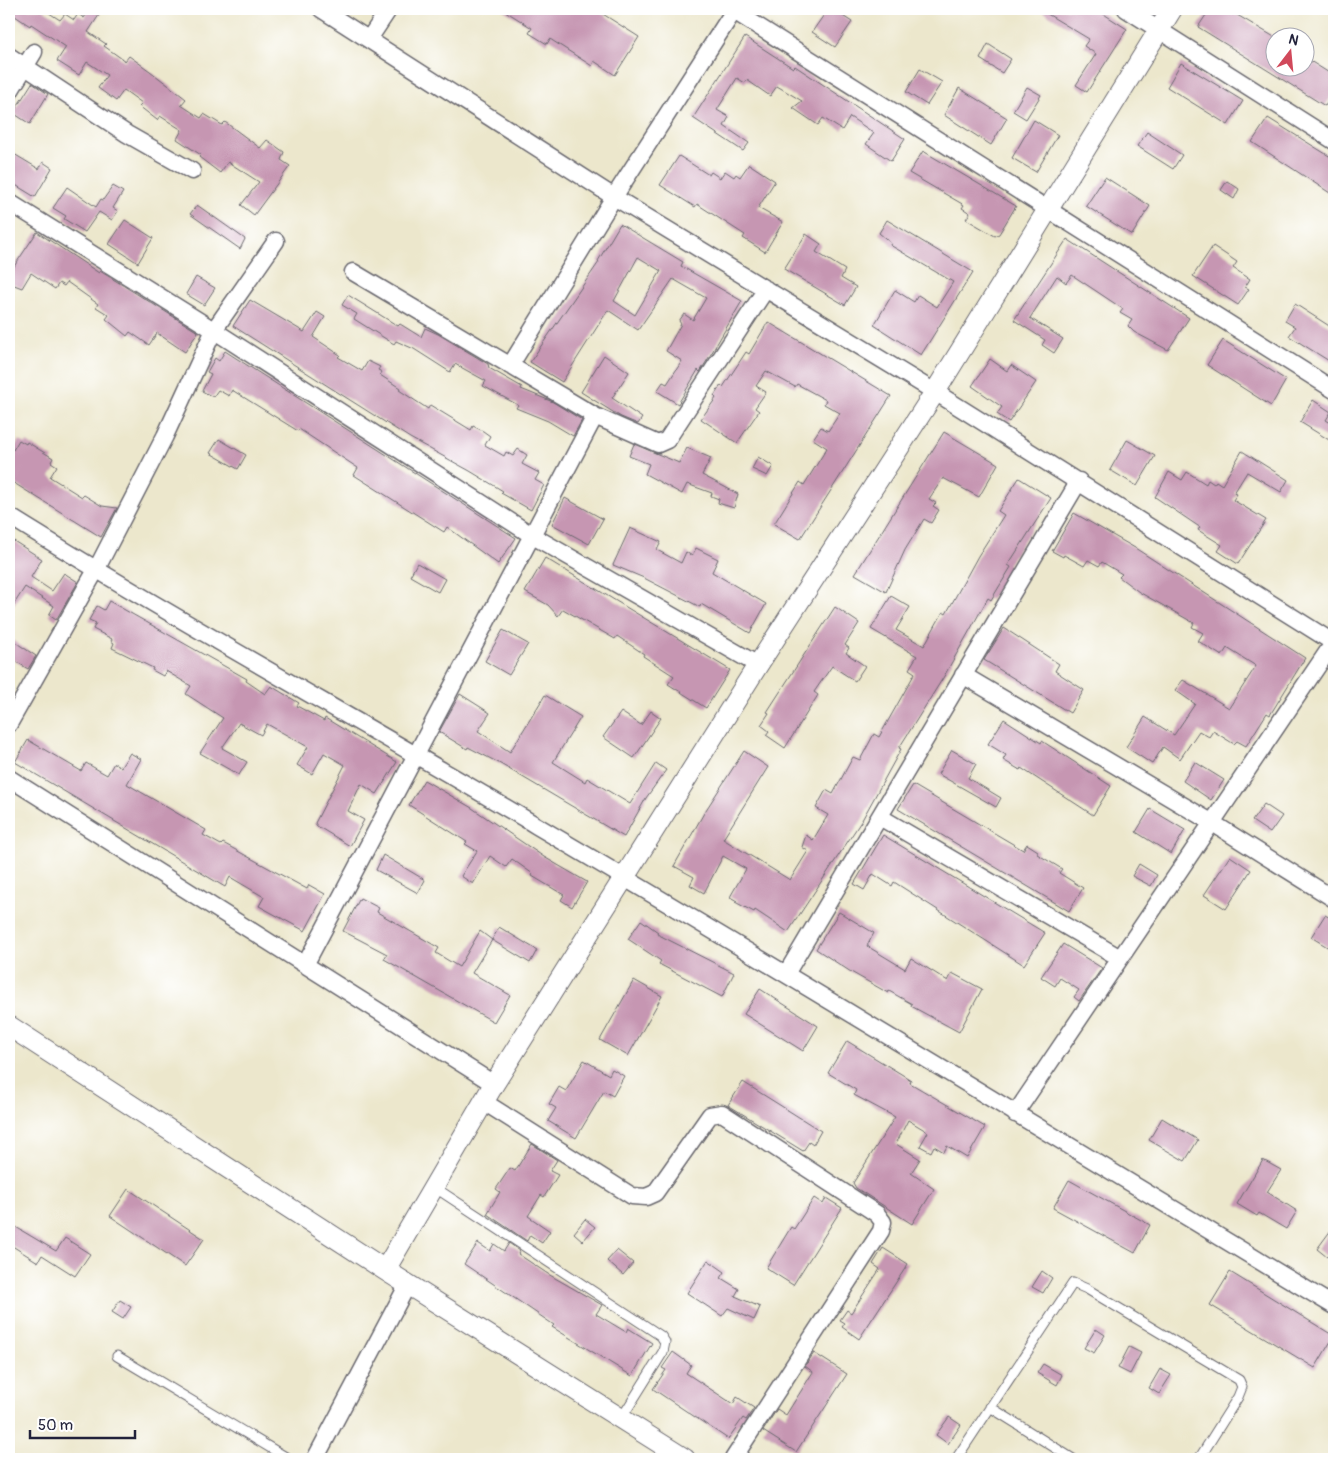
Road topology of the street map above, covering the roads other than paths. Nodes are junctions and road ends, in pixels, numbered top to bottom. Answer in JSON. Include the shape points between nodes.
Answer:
{"nodes":[{"id":1,"x":321,"y":9,"type":"edge"},
{"id":2,"x":389,"y":9,"type":"edge"},
{"id":3,"x":1126,"y":9,"type":"edge"},
{"id":4,"x":1172,"y":9,"type":"edge"},
{"id":5,"x":734,"y":10,"type":"edge"},
{"id":6,"x":1160,"y":29,"type":"junction"},
{"id":7,"x":369,"y":39,"type":"junction"},
{"id":8,"x":34,"y":52,"type":"dead end"},
{"id":9,"x":9,"y":56,"type":"edge"},
{"id":10,"x":24,"y":67,"type":"junction"},
{"id":11,"x":9,"y":93,"type":"edge"},
{"id":12,"x":1334,"y":141,"type":"edge"},
{"id":13,"x":192,"y":171,"type":"dead end"},
{"id":14,"x":614,"y":197,"type":"junction"},
{"id":15,"x":9,"y":202,"type":"edge"},
{"id":16,"x":1048,"y":209,"type":"junction"},
{"id":17,"x":276,"y":241,"type":"dead end"},
{"id":18,"x":353,"y":272,"type":"dead end"},
{"id":19,"x":766,"y":289,"type":"junction"},
{"id":20,"x":214,"y":330,"type":"junction"},
{"id":21,"x":510,"y":366,"type":"junction"},
{"id":22,"x":1334,"y":390,"type":"edge"},
{"id":23,"x":935,"y":392,"type":"junction"},
{"id":24,"x":595,"y":416,"type":"junction"},
{"id":25,"x":1079,"y":481,"type":"junction"},
{"id":26,"x":9,"y":516,"type":"edge"},
{"id":27,"x":533,"y":536,"type":"junction"},
{"id":28,"x":96,"y":570,"type":"junction"},
{"id":29,"x":1334,"y":643,"type":"edge"},
{"id":30,"x":758,"y":665,"type":"junction"},
{"id":31,"x":963,"y":675,"type":"junction"},
{"id":32,"x":9,"y":724,"type":"edge"},
{"id":33,"x":415,"y":753,"type":"junction"},
{"id":34,"x":9,"y":778,"type":"edge"},
{"id":35,"x":880,"y":817,"type":"junction"},
{"id":36,"x":1211,"y":822,"type":"junction"},
{"id":37,"x":626,"y":878,"type":"junction"},
{"id":38,"x":1334,"y":899,"type":"edge"},
{"id":39,"x":1120,"y":958,"type":"junction"},
{"id":40,"x":305,"y":965,"type":"junction"},
{"id":41,"x":786,"y":974,"type":"junction"},
{"id":42,"x":9,"y":1026,"type":"edge"},
{"id":43,"x":494,"y":1084,"type":"junction"},
{"id":44,"x":484,"y":1102,"type":"junction"},
{"id":45,"x":1015,"y":1114,"type":"junction"},
{"id":46,"x":434,"y":1187,"type":"junction"},
{"id":47,"x":385,"y":1270,"type":"junction"},
{"id":48,"x":408,"y":1284,"type":"junction"},
{"id":49,"x":1334,"y":1306,"type":"edge"},
{"id":50,"x":116,"y":1356,"type":"dead end"},
{"id":51,"x":990,"y":1407,"type":"junction"},
{"id":52,"x":621,"y":1419,"type":"junction"},
{"id":53,"x":289,"y":1459,"type":"edge"},
{"id":54,"x":315,"y":1459,"type":"edge"},
{"id":55,"x":686,"y":1459,"type":"edge"},
{"id":56,"x":733,"y":1459,"type":"edge"},
{"id":57,"x":956,"y":1459,"type":"edge"},
{"id":58,"x":1073,"y":1459,"type":"edge"},
{"id":59,"x":1199,"y":1459,"type":"edge"}],
"edges":[{"from":1,"to":7,"type":"street"},
{"from":2,"to":7,"type":"street"},
{"from":3,"to":6,"type":"street"},
{"from":4,"to":6,"type":"street"},
{"from":5,"to":14,"type":"street"},
{"from":5,"to":16,"type":"street"},
{"from":6,"to":12,"type":"street"},
{"from":6,"to":16,"type":"street"},
{"from":7,"to":14,"type":"street"},
{"from":8,"to":10,"type":"street"},
{"from":9,"to":10,"type":"street"},
{"from":10,"to":11,"type":"street"},
{"from":10,"to":13,"type":"street","via":[[127,134]]},
{"from":14,"to":19,"type":"street"},
{"from":14,"to":21,"type":"street"},
{"from":15,"to":20,"type":"street"},
{"from":16,"to":22,"type":"street"},
{"from":16,"to":23,"type":"street"},
{"from":17,"to":20,"type":"street"},
{"from":18,"to":21,"type":"street"},
{"from":19,"to":23,"type":"street"},
{"from":19,"to":24,"type":"street","via":[[668,440],[658,444],[648,442]]},
{"from":20,"to":27,"type":"street"},
{"from":20,"to":28,"type":"street","via":[[165,436]]},
{"from":21,"to":24,"type":"street"},
{"from":23,"to":25,"type":"street"},
{"from":23,"to":30,"type":"street"},
{"from":24,"to":27,"type":"street"},
{"from":25,"to":29,"type":"street"},
{"from":25,"to":31,"type":"street"},
{"from":26,"to":28,"type":"street"},
{"from":27,"to":30,"type":"street"},
{"from":27,"to":33,"type":"street"},
{"from":28,"to":32,"type":"street"},
{"from":28,"to":33,"type":"street"},
{"from":29,"to":36,"type":"street"},
{"from":30,"to":37,"type":"street"},
{"from":31,"to":35,"type":"street"},
{"from":31,"to":36,"type":"street"},
{"from":33,"to":37,"type":"street"},
{"from":33,"to":40,"type":"street"},
{"from":34,"to":40,"type":"street"},
{"from":35,"to":39,"type":"street"},
{"from":35,"to":41,"type":"street"},
{"from":36,"to":38,"type":"street"},
{"from":36,"to":39,"type":"street"},
{"from":37,"to":41,"type":"street"},
{"from":37,"to":43,"type":"street"},
{"from":39,"to":45,"type":"street"},
{"from":40,"to":43,"type":"street"},
{"from":41,"to":45,"type":"street"},
{"from":42,"to":47,"type":"street"},
{"from":43,"to":44,"type":"street"},
{"from":44,"to":46,"type":"street"},
{"from":44,"to":56,"type":"street","via":[[632,1196],[646,1197],[655,1193],[710,1115],[722,1113],[877,1214],[883,1222],[881,1231]]},
{"from":45,"to":49,"type":"street"},
{"from":46,"to":47,"type":"street"},
{"from":46,"to":52,"type":"lane","via":[[661,1336],[665,1342],[664,1352]]},
{"from":47,"to":48,"type":"street"},
{"from":48,"to":52,"type":"street"},
{"from":48,"to":54,"type":"street"},
{"from":50,"to":53,"type":"lane"},
{"from":51,"to":57,"type":"lane"},
{"from":51,"to":58,"type":"lane"},
{"from":51,"to":59,"type":"lane","via":[[1073,1283],[1239,1380],[1242,1387],[1238,1397]]},
{"from":52,"to":55,"type":"street"}]}
